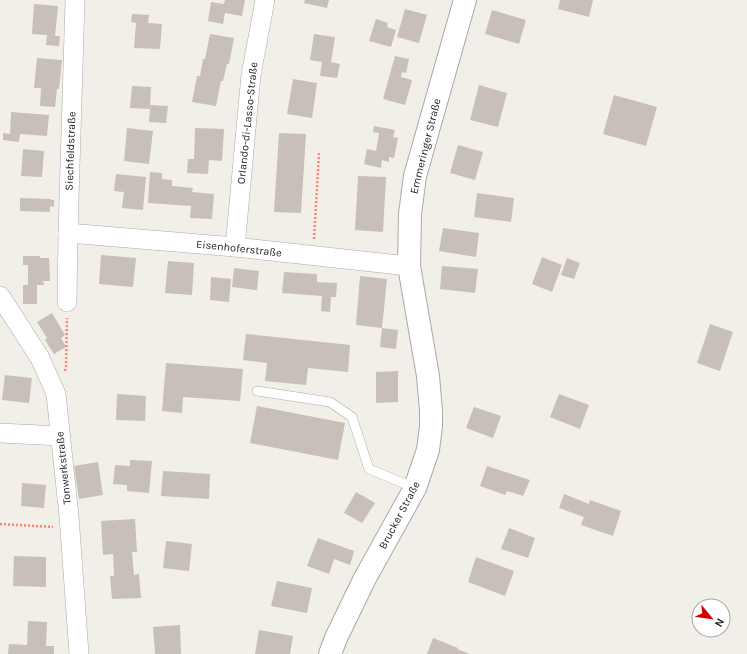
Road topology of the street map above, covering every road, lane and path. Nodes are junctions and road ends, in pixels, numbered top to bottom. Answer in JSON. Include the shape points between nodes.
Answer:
{"nodes":[{"id":1,"x":75,"y":0,"type":"edge"},
{"id":2,"x":265,"y":0,"type":"edge"},
{"id":3,"x":465,"y":0,"type":"edge"},
{"id":4,"x":319,"y":153,"type":"dead end"},
{"id":5,"x":68,"y":233,"type":"junction"},
{"id":6,"x":235,"y":247,"type":"junction"},
{"id":7,"x":313,"y":255,"type":"junction"},
{"id":8,"x":409,"y":266,"type":"junction"},
{"id":9,"x":414,"y":295,"type":"joint"},
{"id":10,"x":0,"y":296,"type":"edge"},
{"id":11,"x":67,"y":302,"type":"joint"},
{"id":12,"x":257,"y":391,"type":"dead end"},
{"id":13,"x":56,"y":394,"type":"junction"},
{"id":14,"x":0,"y":433,"type":"edge"},
{"id":15,"x":60,"y":436,"type":"junction"},
{"id":16,"x":415,"y":488,"type":"junction"},
{"id":17,"x":0,"y":524,"type":"edge"},
{"id":18,"x":70,"y":528,"type":"junction"},
{"id":19,"x":79,"y":654,"type":"edge"},
{"id":20,"x":330,"y":654,"type":"edge"}],
"edges":[{"from":1,"to":5,"type":"street","name":"Siechfeldstraße"},
{"from":2,"to":6,"type":"street","name":"Orlando-di-Lasso-Straße","via":[[251,75]]},
{"from":3,"to":8,"type":"street","name":"Emmeringer Straße","via":[[415,176],[410,214]]},
{"from":4,"to":7,"type":"path"},
{"from":5,"to":6,"type":"street","name":"Eisenhoferstraße"},
{"from":5,"to":11,"type":"street","name":"Siechfeldstraße"},
{"from":6,"to":7,"type":"street","name":"Eisenhoferstraße"},
{"from":7,"to":8,"type":"street","name":"Eisenhoferstraße"},
{"from":8,"to":9,"type":"street","name":"Emmeringer Straße"},
{"from":9,"to":16,"type":"street","name":"Brucker Straße","via":[[428,376],[431,426],[428,450]]},
{"from":10,"to":13,"type":"street","name":"Tonwerkstraße","via":[[40,358]]},
{"from":11,"to":13,"type":"path","via":[[66,367]]},
{"from":12,"to":16,"type":"lane","via":[[330,402],[352,417],[370,469]]},
{"from":13,"to":15,"type":"street","name":"Tonwerkstraße"},
{"from":14,"to":15,"type":"street"},
{"from":15,"to":18,"type":"street","name":"Tonwerkstraße"},
{"from":16,"to":20,"type":"street","name":"Brucker Straße","via":[[364,580]]},
{"from":17,"to":18,"type":"path"},
{"from":18,"to":19,"type":"street","name":"Tonwerkstraße"}]}
